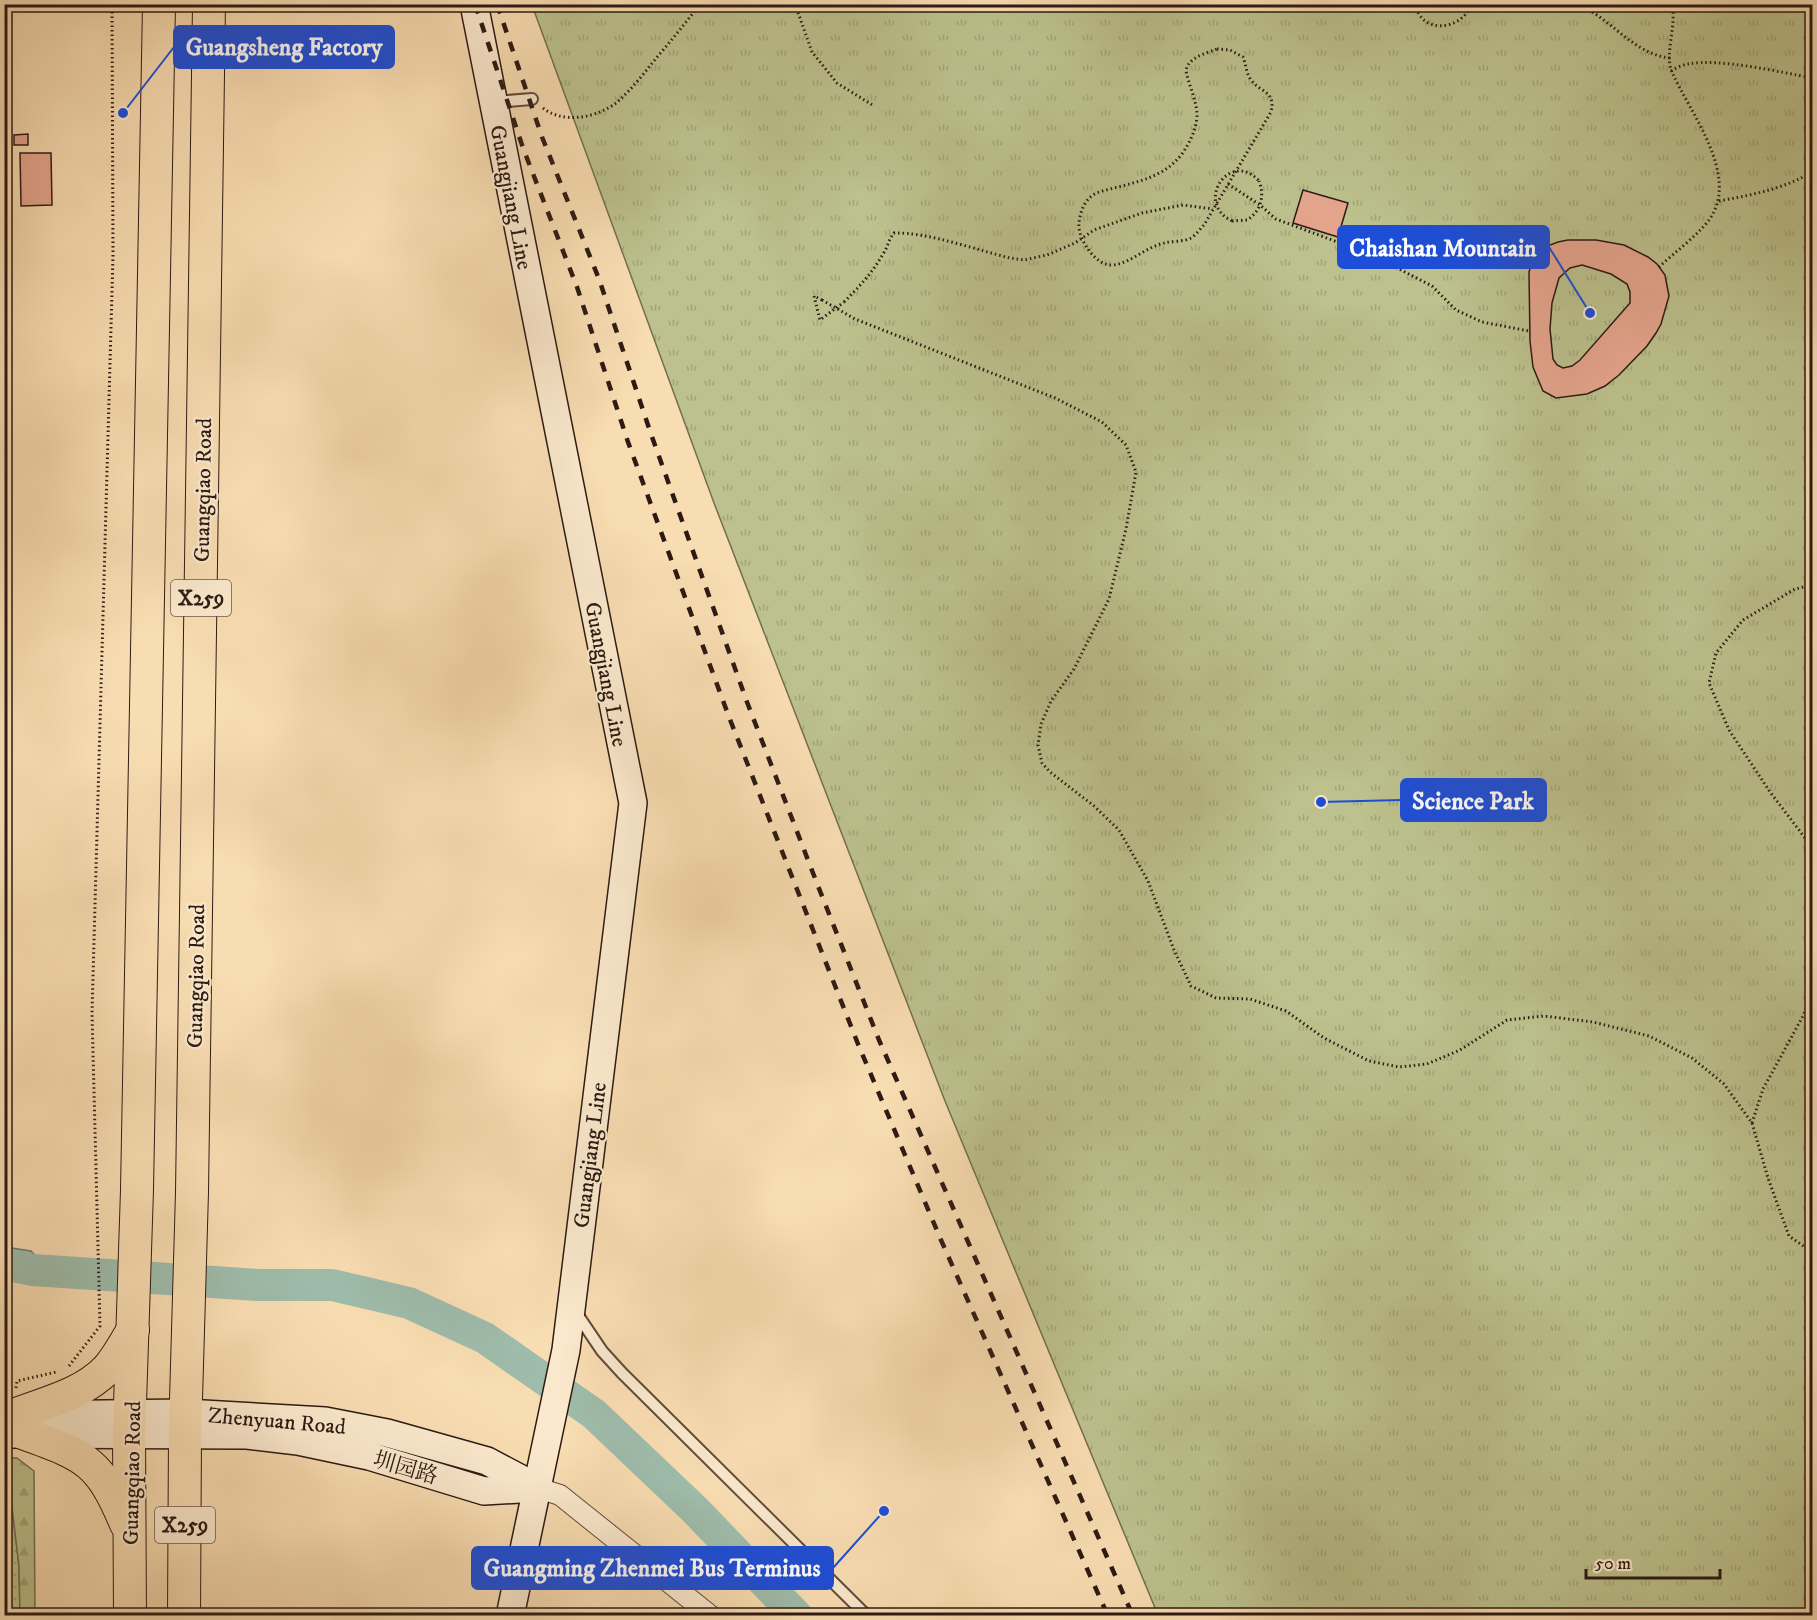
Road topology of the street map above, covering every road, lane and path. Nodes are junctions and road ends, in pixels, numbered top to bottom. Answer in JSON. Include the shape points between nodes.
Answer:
{"nodes":[{"id":1,"x":112,"y":4,"type":"edge"},
{"id":2,"x":159,"y":4,"type":"edge"},
{"id":3,"x":209,"y":4,"type":"edge"},
{"id":4,"x":474,"y":4,"type":"edge"},
{"id":5,"x":700,"y":4,"type":"edge"},
{"id":6,"x":795,"y":4,"type":"edge"},
{"id":7,"x":1415,"y":4,"type":"edge"},
{"id":8,"x":1473,"y":4,"type":"edge"},
{"id":9,"x":1576,"y":4,"type":"edge"},
{"id":10,"x":1672,"y":4,"type":"edge"},
{"id":11,"x":1670,"y":58,"type":"junction"},
{"id":12,"x":1671,"y":70,"type":"junction"},
{"id":13,"x":1812,"y":78,"type":"edge"},
{"id":14,"x":532,"y":99,"type":"joint"},
{"id":15,"x":493,"y":102,"type":"junction"},
{"id":16,"x":874,"y":106,"type":"dead end"},
{"id":17,"x":1812,"y":172,"type":"edge"},
{"id":18,"x":1228,"y":184,"type":"junction"},
{"id":19,"x":1719,"y":201,"type":"junction"},
{"id":20,"x":1260,"y":205,"type":"junction"},
{"id":21,"x":1213,"y":209,"type":"junction"},
{"id":22,"x":1659,"y":267,"type":"dead end"},
{"id":23,"x":1529,"y":331,"type":"dead end"},
{"id":24,"x":1812,"y":585,"type":"edge"},
{"id":25,"x":1812,"y":847,"type":"edge"},
{"id":26,"x":1812,"y":993,"type":"edge"},
{"id":27,"x":1752,"y":1123,"type":"junction"},
{"id":28,"x":1812,"y":1252,"type":"edge"},
{"id":29,"x":571,"y":1306,"type":"junction"},
{"id":30,"x":133,"y":1330,"type":"junction"},
{"id":31,"x":67,"y":1369,"type":"dead end"},
{"id":32,"x":57,"y":1371,"type":"dead end"},
{"id":33,"x":185,"y":1423,"type":"junction"},
{"id":34,"x":130,"y":1424,"type":"junction"},
{"id":35,"x":11,"y":1425,"type":"edge"},
{"id":36,"x":538,"y":1488,"type":"junction"},
{"id":37,"x":130,"y":1534,"type":"junction"},
{"id":38,"x":130,"y":1616,"type":"edge"},
{"id":39,"x":184,"y":1616,"type":"edge"},
{"id":40,"x":510,"y":1616,"type":"edge"},
{"id":41,"x":711,"y":1616,"type":"edge"},
{"id":42,"x":867,"y":1616,"type":"edge"}],
"edges":[{"from":1,"to":31,"type":"path","via":[[113,255],[92,1013],[100,1326]]},
{"from":2,"to":30,"type":"main road","number":"X259"},
{"from":3,"to":33,"type":"main road","name":"Guangqiao Road","number":"X259","via":[[192,1192]]},
{"from":4,"to":15,"type":"street","name":"Guangjiang Line"},
{"from":5,"to":14,"type":"path","via":[[632,88],[614,104],[594,114],[563,118]]},
{"from":6,"to":16,"type":"path","via":[[812,52],[837,83]]},
{"from":7,"to":8,"type":"path","via":[[1419,18],[1439,26],[1457,21]]},
{"from":9,"to":11,"type":"path","via":[[1599,16],[1645,51]]},
{"from":10,"to":11,"type":"path"},
{"from":11,"to":12,"type":"path"},
{"from":12,"to":13,"type":"path","via":[[1708,63]]},
{"from":12,"to":19,"type":"path","via":[[1713,156],[1720,177]]},
{"from":14,"to":15,"type":"lane"},
{"from":15,"to":29,"type":"street","name":"Guangjiang Line","via":[[633,803]]},
{"from":17,"to":19,"type":"path","via":[[1755,195]]},
{"from":18,"to":20,"type":"path"},
{"from":18,"to":21,"type":"path","bridge":true},
{"from":18,"to":21,"type":"path","bridge":true,"via":[[1272,106],[1270,96],[1250,78],[1243,57],[1224,49],[1191,60],[1187,65],[1197,114],[1190,143],[1180,157],[1160,174],[1091,196],[1082,210],[1078,232],[1098,259],[1114,265],[1148,248],[1191,237]]},
{"from":19,"to":22,"type":"path","via":[[1709,221]]},
{"from":20,"to":20,"type":"path","bridge":true,"via":[[1259,181],[1247,171],[1228,175],[1219,182],[1215,192],[1224,217],[1248,220]]},
{"from":20,"to":23,"type":"path","via":[[1276,219],[1372,255],[1432,286],[1456,310],[1482,322]]},
{"from":21,"to":27,"type":"path","bridge":true,"via":[[1183,205],[1142,213],[1094,230],[1047,255],[1024,260],[894,233],[862,285],[844,302],[820,320],[814,296],[822,300],[855,319],[1055,398],[1102,422],[1126,445],[1136,472],[1109,599],[1041,724],[1038,746],[1042,763],[1119,830],[1148,881],[1191,986],[1216,998],[1250,999],[1286,1011],[1324,1038],[1369,1061],[1399,1067],[1427,1064],[1460,1050],[1507,1020],[1544,1016],[1593,1022],[1649,1036],[1692,1058],[1724,1084]]},
{"from":24,"to":25,"type":"path","via":[[1796,589],[1743,620],[1716,653],[1709,682],[1729,730]]},
{"from":26,"to":27,"type":"path","via":[[1762,1089]]},
{"from":27,"to":28,"type":"path","via":[[1789,1236]]},
{"from":29,"to":36,"type":"street","name":"Guangjiang Line"},
{"from":29,"to":42,"type":"lane","via":[[622,1373]]},
{"from":30,"to":34,"type":"main road","name":"Guangqiao Road","number":"X259"},
{"from":30,"to":35,"type":"main road","via":[[108,1368],[86,1386]]},
{"from":32,"to":35,"type":"path","via":[[17,1381]]},
{"from":33,"to":34,"type":"street","name":"Zhenyuan Road"},
{"from":33,"to":36,"type":"street","name":"圳园路","via":[[369,1456],[484,1491]]},
{"from":33,"to":39,"type":"main road","number":"X259"},
{"from":34,"to":35,"type":"street","name":"Zhenyuan Road"},
{"from":34,"to":37,"type":"main road","name":"Guangqiao Road","number":"X259"},
{"from":35,"to":37,"type":"main road","via":[[83,1458],[100,1473]]},
{"from":36,"to":40,"type":"street"},
{"from":36,"to":41,"type":"street","via":[[560,1495]]},
{"from":37,"to":38,"type":"main road","name":"Guangqiao Road","number":"X259"}]}
